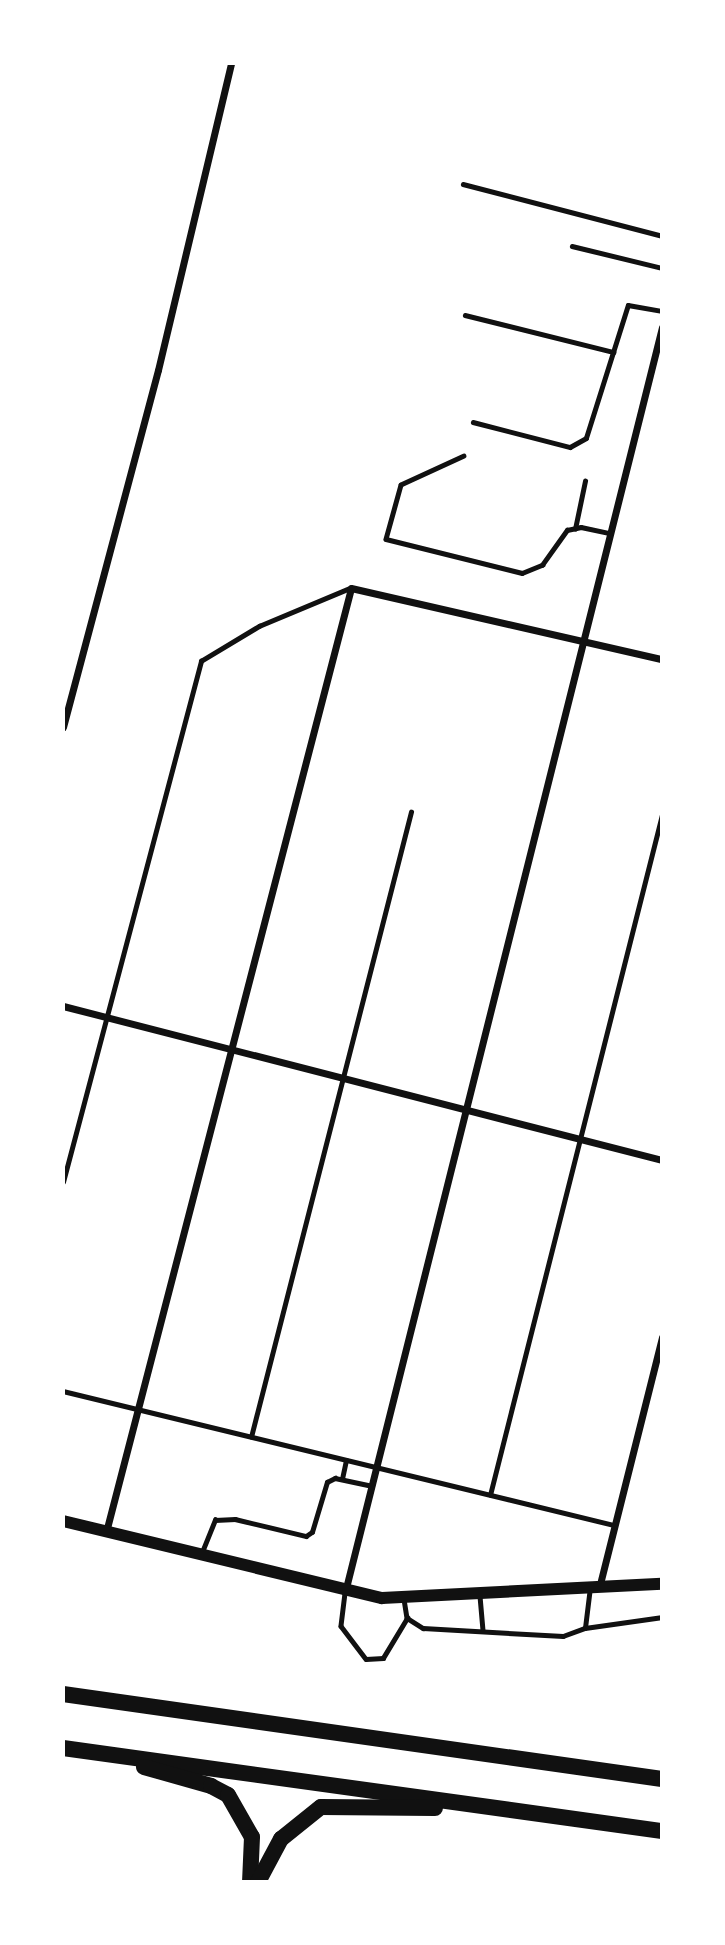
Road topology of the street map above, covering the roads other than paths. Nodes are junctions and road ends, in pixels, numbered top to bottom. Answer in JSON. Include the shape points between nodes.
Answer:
{"nodes":[{"id":1,"x":231,"y":63,"type":"edge"},
{"id":2,"x":463,"y":184,"type":"dead end"},
{"id":3,"x":662,"y":236,"type":"edge"},
{"id":4,"x":572,"y":246,"type":"dead end"},
{"id":5,"x":662,"y":268,"type":"edge"},
{"id":6,"x":662,"y":311,"type":"edge"},
{"id":7,"x":465,"y":315,"type":"dead end"},
{"id":8,"x":662,"y":327,"type":"edge"},
{"id":9,"x":614,"y":352,"type":"junction"},
{"id":10,"x":473,"y":422,"type":"dead end"},
{"id":11,"x":464,"y":456,"type":"dead end"},
{"id":12,"x":585,"y":481,"type":"dead end"},
{"id":13,"x":575,"y":528,"type":"junction"},
{"id":14,"x":610,"y":533,"type":"junction"},
{"id":15,"x":351,"y":588,"type":"junction"},
{"id":16,"x":583,"y":640,"type":"junction"},
{"id":17,"x":662,"y":659,"type":"edge"},
{"id":18,"x":63,"y":727,"type":"edge"},
{"id":19,"x":411,"y":812,"type":"dead end"},
{"id":20,"x":662,"y":815,"type":"edge"},
{"id":21,"x":63,"y":1006,"type":"edge"},
{"id":22,"x":103,"y":1017,"type":"junction"},
{"id":23,"x":228,"y":1050,"type":"junction"},
{"id":24,"x":343,"y":1078,"type":"junction"},
{"id":25,"x":467,"y":1108,"type":"junction"},
{"id":26,"x":581,"y":1138,"type":"junction"},
{"id":27,"x":662,"y":1160,"type":"edge"},
{"id":28,"x":63,"y":1182,"type":"edge"},
{"id":29,"x":662,"y":1337,"type":"edge"},
{"id":30,"x":63,"y":1391,"type":"edge"},
{"id":31,"x":136,"y":1408,"type":"junction"},
{"id":32,"x":251,"y":1437,"type":"junction"},
{"id":33,"x":346,"y":1460,"type":"junction"},
{"id":34,"x":377,"y":1467,"type":"junction"},
{"id":35,"x":342,"y":1479,"type":"junction"},
{"id":36,"x":372,"y":1486,"type":"junction"},
{"id":37,"x":490,"y":1495,"type":"junction"},
{"id":38,"x":63,"y":1521,"type":"edge"},
{"id":39,"x":614,"y":1525,"type":"junction"},
{"id":40,"x":106,"y":1532,"type":"junction"},
{"id":41,"x":201,"y":1556,"type":"junction"},
{"id":42,"x":662,"y":1584,"type":"edge"},
{"id":43,"x":594,"y":1589,"type":"junction"},
{"id":44,"x":345,"y":1592,"type":"junction"},
{"id":45,"x":480,"y":1596,"type":"junction"},
{"id":46,"x":404,"y":1599,"type":"junction"},
{"id":47,"x":662,"y":1617,"type":"edge"},
{"id":48,"x":407,"y":1618,"type":"junction"},
{"id":49,"x":585,"y":1628,"type":"junction"},
{"id":50,"x":483,"y":1631,"type":"junction"},
{"id":51,"x":63,"y":1694,"type":"edge"},
{"id":52,"x":69,"y":1749,"type":"edge"},
{"id":53,"x":662,"y":1779,"type":"edge"},
{"id":54,"x":563,"y":1817,"type":"junction"},
{"id":55,"x":662,"y":1831,"type":"edge"},
{"id":56,"x":250,"y":1882,"type":"edge"},
{"id":57,"x":258,"y":1882,"type":"edge"}],
"edges":[{"from":1,"to":18,"type":"street","via":[[158,370]]},
{"from":2,"to":3,"type":"lane"},
{"from":4,"to":5,"type":"lane"},
{"from":6,"to":9,"type":"lane","via":[[628,305]]},
{"from":7,"to":9,"type":"lane"},
{"from":8,"to":14,"type":"street"},
{"from":9,"to":10,"type":"lane","via":[[586,438],[570,447]]},
{"from":11,"to":13,"type":"lane","via":[[401,485],[386,539],[522,573],[542,565],[567,530]]},
{"from":12,"to":13,"type":"lane"},
{"from":13,"to":14,"type":"lane"},
{"from":14,"to":16,"type":"street"},
{"from":15,"to":16,"type":"street"},
{"from":15,"to":22,"type":"lane","via":[[259,626],[201,662]]},
{"from":15,"to":23,"type":"street"},
{"from":16,"to":17,"type":"street"},
{"from":16,"to":25,"type":"street"},
{"from":19,"to":24,"type":"lane"},
{"from":20,"to":26,"type":"lane"},
{"from":21,"to":22,"type":"street"},
{"from":22,"to":23,"type":"street"},
{"from":22,"to":28,"type":"lane"},
{"from":23,"to":24,"type":"street"},
{"from":23,"to":31,"type":"street"},
{"from":24,"to":25,"type":"street"},
{"from":24,"to":32,"type":"lane"},
{"from":25,"to":26,"type":"street"},
{"from":25,"to":34,"type":"street"},
{"from":26,"to":27,"type":"street"},
{"from":26,"to":37,"type":"lane"},
{"from":29,"to":39,"type":"street"},
{"from":30,"to":31,"type":"lane"},
{"from":31,"to":32,"type":"lane"},
{"from":31,"to":40,"type":"street"},
{"from":32,"to":33,"type":"lane"},
{"from":33,"to":34,"type":"lane"},
{"from":33,"to":35,"type":"lane"},
{"from":34,"to":36,"type":"street"},
{"from":34,"to":37,"type":"lane"},
{"from":35,"to":36,"type":"lane"},
{"from":35,"to":41,"type":"lane","via":[[322,1488],[312,1532],[306,1536],[224,1519],[210,1527]]},
{"from":36,"to":44,"type":"street"},
{"from":37,"to":39,"type":"lane"},
{"from":38,"to":40,"type":"street"},
{"from":39,"to":43,"type":"street"},
{"from":40,"to":41,"type":"street"},
{"from":41,"to":44,"type":"street"},
{"from":42,"to":43,"type":"street"},
{"from":43,"to":45,"type":"street"},
{"from":43,"to":49,"type":"lane"},
{"from":44,"to":46,"type":"street"},
{"from":44,"to":48,"type":"lane","via":[[341,1626],[366,1659],[383,1658]]},
{"from":45,"to":46,"type":"street"},
{"from":45,"to":50,"type":"lane"},
{"from":46,"to":48,"type":"lane"},
{"from":47,"to":49,"type":"lane"},
{"from":48,"to":50,"type":"lane","via":[[423,1628]]},
{"from":49,"to":50,"type":"lane","via":[[564,1636]]},
{"from":51,"to":53,"type":"highway"},
{"from":52,"to":54,"type":"highway"},
{"from":52,"to":56,"type":"highway","via":[[186,1778],[228,1795],[251,1837]]},
{"from":54,"to":55,"type":"highway"},
{"from":54,"to":57,"type":"highway","via":[[376,1804],[321,1807],[281,1839]]}]}
